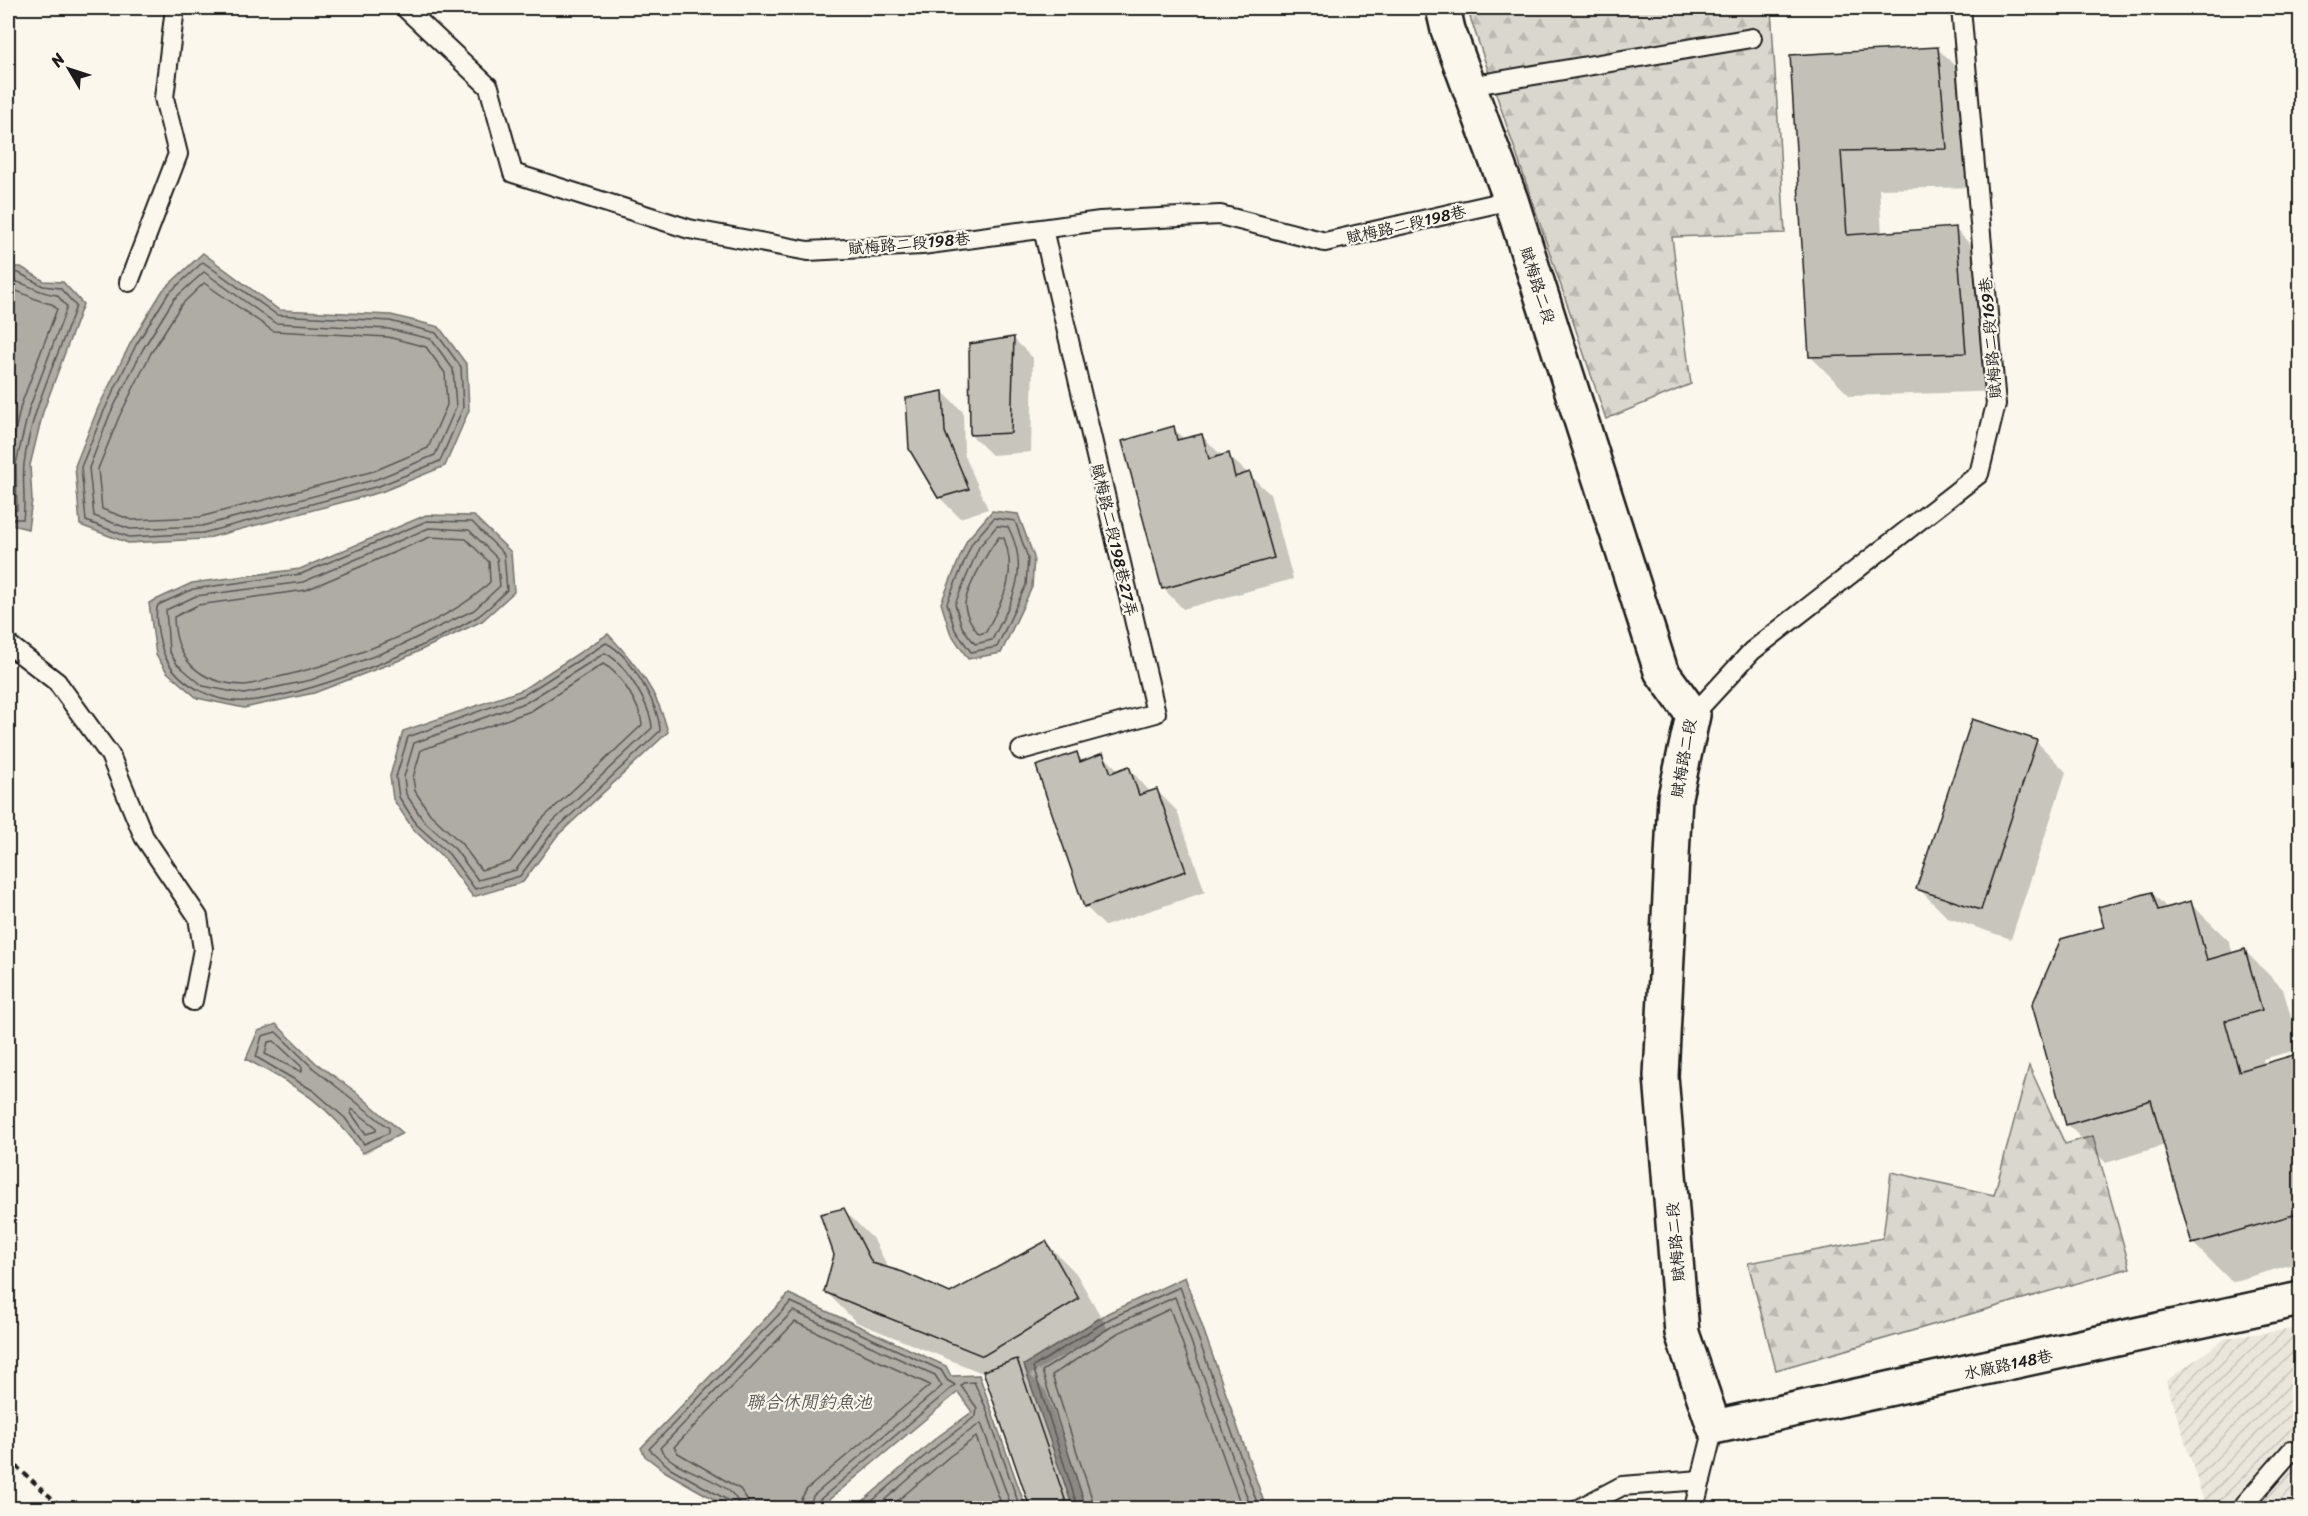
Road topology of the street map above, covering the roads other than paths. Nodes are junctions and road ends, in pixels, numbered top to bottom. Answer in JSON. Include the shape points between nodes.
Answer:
{"nodes":[{"id":1,"x":175,"y":8,"type":"edge"},
{"id":2,"x":405,"y":8,"type":"edge"},
{"id":3,"x":1443,"y":8,"type":"edge"},
{"id":4,"x":1961,"y":8,"type":"edge"},
{"id":5,"x":1752,"y":38,"type":"dead end"},
{"id":6,"x":1469,"y":86,"type":"junction"},
{"id":7,"x":1511,"y":200,"type":"junction"},
{"id":8,"x":1043,"y":229,"type":"junction"},
{"id":9,"x":129,"y":282,"type":"dead end"},
{"id":10,"x":8,"y":644,"type":"edge"},
{"id":11,"x":1693,"y":715,"type":"junction"},
{"id":12,"x":1020,"y":750,"type":"dead end"},
{"id":13,"x":193,"y":1001,"type":"dead end"},
{"id":14,"x":2301,"y":1299,"type":"edge"},
{"id":15,"x":1714,"y":1427,"type":"junction"},
{"id":16,"x":2301,"y":1453,"type":"edge"},
{"id":17,"x":1701,"y":1480,"type":"junction"},
{"id":18,"x":1580,"y":1509,"type":"edge"},
{"id":19,"x":1695,"y":1509,"type":"edge"},
{"id":20,"x":2246,"y":1509,"type":"edge"}],
"edges":[{"from":1,"to":9,"type":"lane","via":[[164,98],[178,154]]},
{"from":2,"to":8,"type":"lane","name":"賦梅路二段198巷","via":[[489,87],[513,173],[689,229],[808,251],[922,245]]},
{"from":3,"to":6,"type":"street","name":"賦梅路二段"},
{"from":4,"to":11,"type":"lane","name":"賦梅路二段169巷","via":[[1996,404],[1979,474],[1752,651]]},
{"from":5,"to":6,"type":"lane"},
{"from":6,"to":7,"type":"street","name":"賦梅路二段"},
{"from":7,"to":8,"type":"lane","name":"賦梅路二段198巷","via":[[1325,242],[1220,215],[1100,221]]},
{"from":7,"to":11,"type":"street","name":"賦梅路二段","via":[[1661,671]]},
{"from":8,"to":12,"type":"lane","name":"賦梅路二段198巷27弄","via":[[1156,713]]},
{"from":10,"to":13,"type":"lane","via":[[57,682],[110,755],[144,837],[198,917],[203,949]]},
{"from":11,"to":15,"type":"street","name":"賦梅路二段","via":[[1675,797],[1661,1076],[1682,1334]]},
{"from":14,"to":15,"type":"street","name":"水廠路148巷"},
{"from":15,"to":17,"type":"lane"},
{"from":16,"to":20,"type":"lane","via":[[2291,1451],[2246,1504]]},
{"from":17,"to":18,"type":"lane","via":[[1622,1485]]},
{"from":17,"to":19,"type":"lane"}]}
